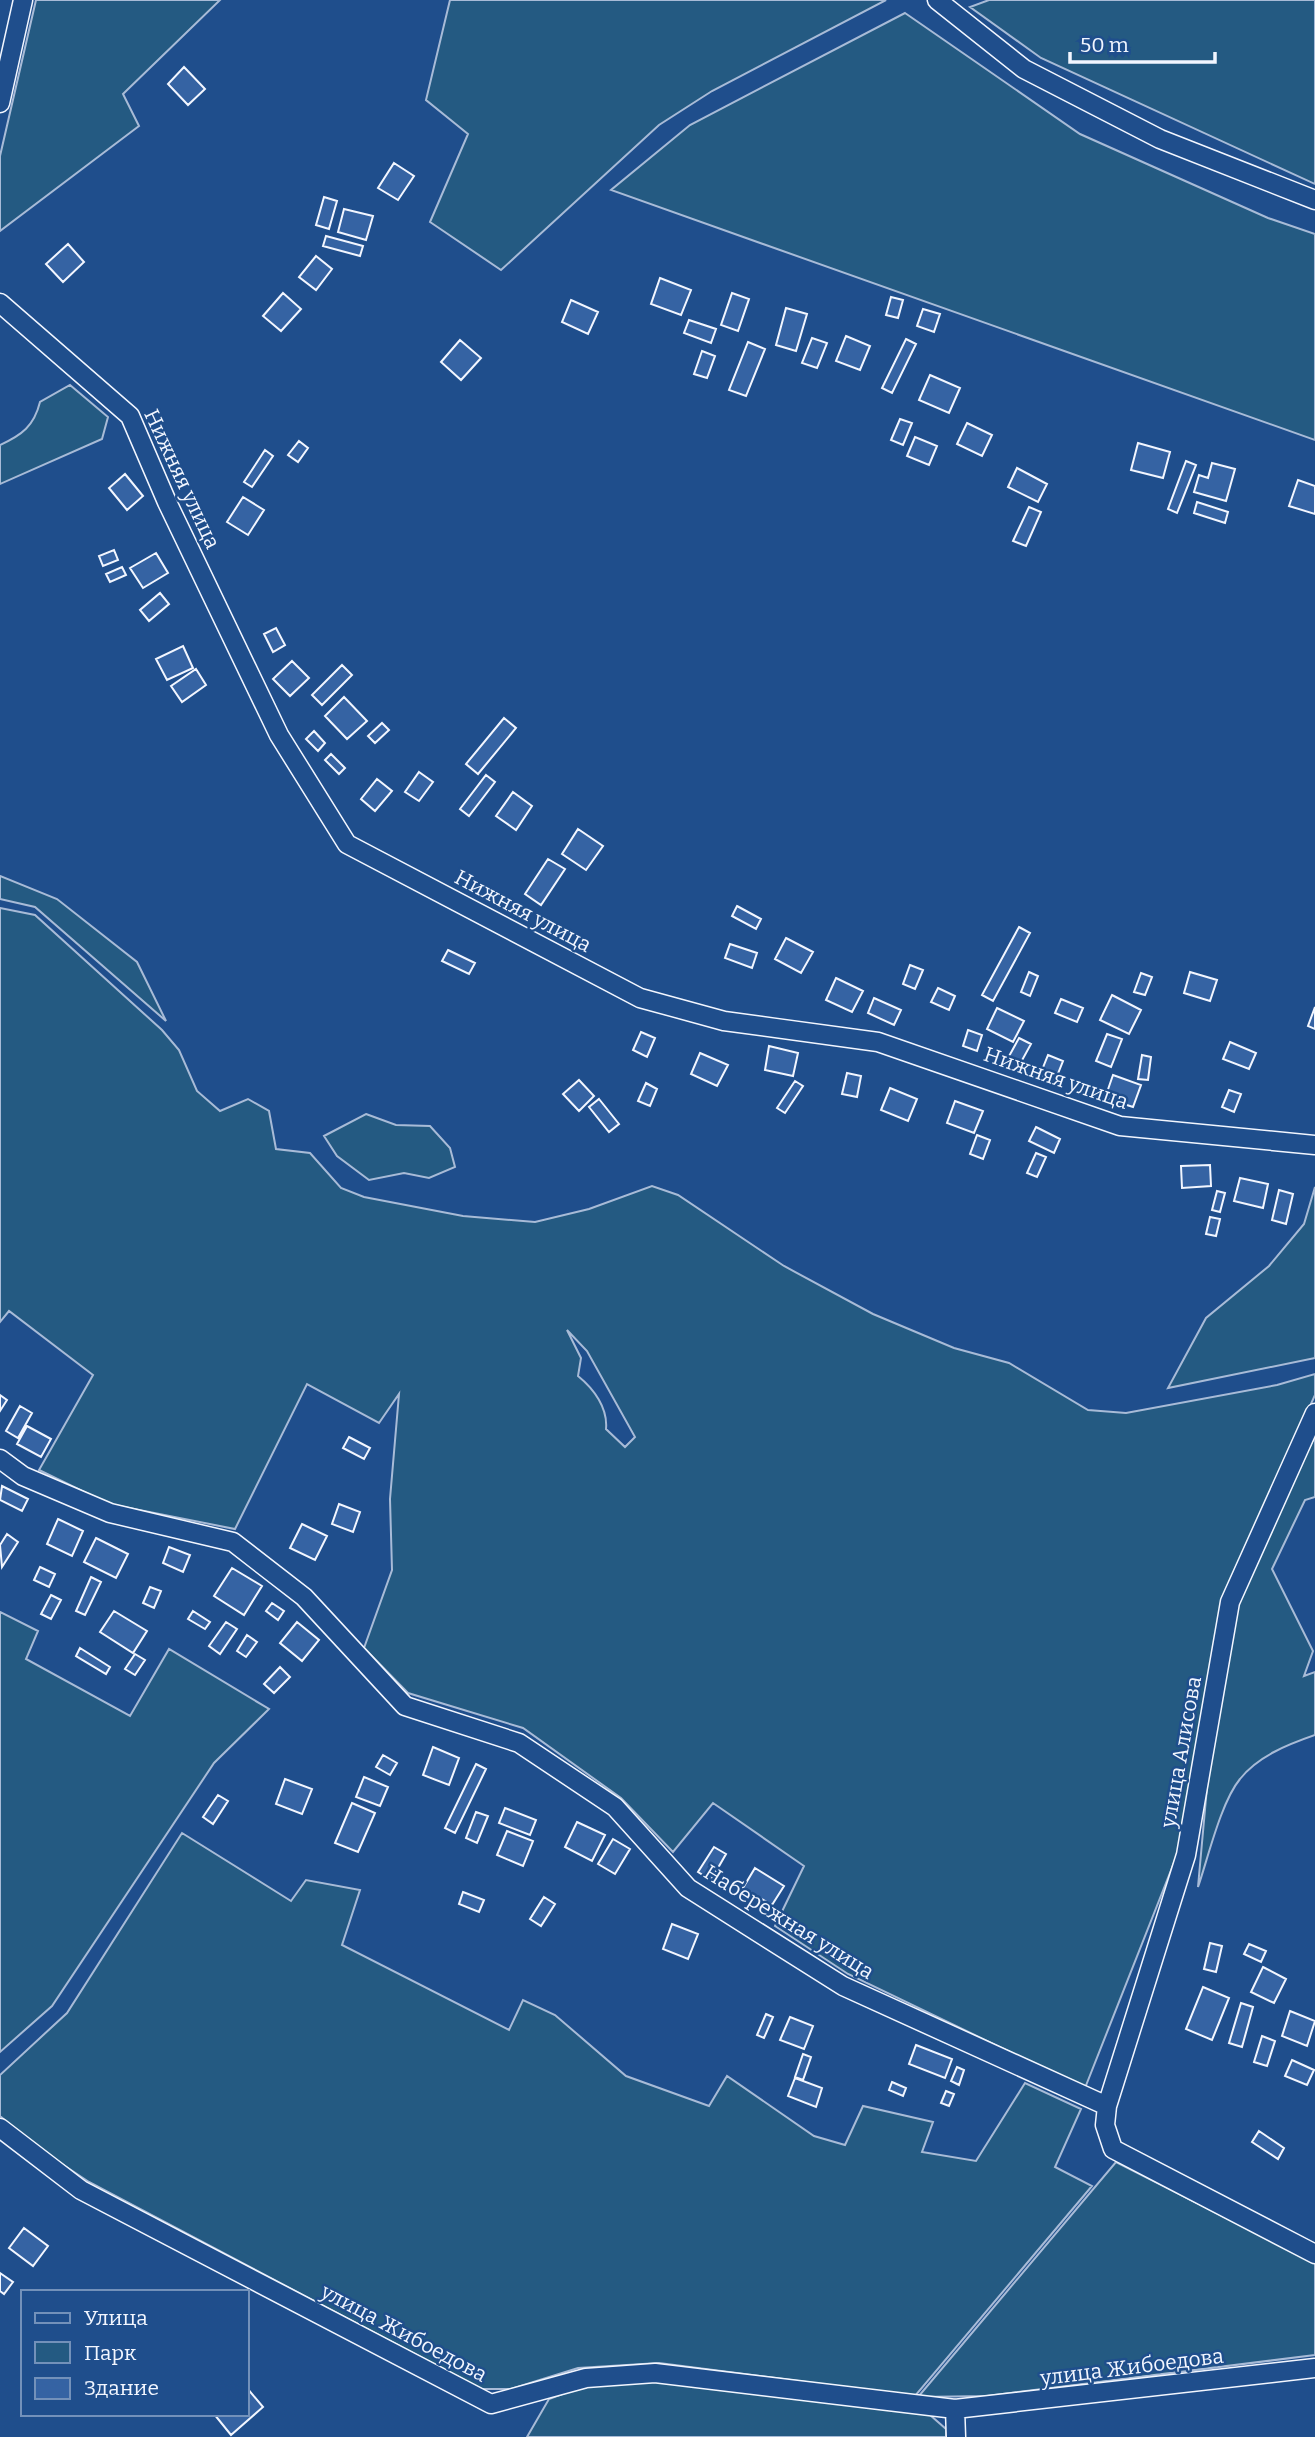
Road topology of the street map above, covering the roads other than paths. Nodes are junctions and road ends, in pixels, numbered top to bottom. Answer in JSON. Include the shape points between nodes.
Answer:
{"nodes":[{"id":1,"x":23,"y":0,"type":"edge"},
{"id":2,"x":943,"y":1,"type":"edge"},
{"id":3,"x":0,"y":103,"type":"edge"},
{"id":4,"x":1315,"y":201,"type":"edge"},
{"id":5,"x":0,"y":303,"type":"edge"},
{"id":6,"x":1315,"y":1145,"type":"edge"},
{"id":7,"x":1315,"y":1413,"type":"edge"},
{"id":8,"x":0,"y":1459,"type":"edge"},
{"id":9,"x":1107,"y":2106,"type":"junction"},
{"id":10,"x":0,"y":2128,"type":"edge"},
{"id":11,"x":1315,"y":2254,"type":"edge"},
{"id":12,"x":1315,"y":2368,"type":"edge"},
{"id":13,"x":955,"y":2409,"type":"junction"},
{"id":14,"x":956,"y":2437,"type":"edge"}],
"edges":[{"from":1,"to":3,"type":"street"},
{"from":2,"to":4,"type":"street","via":[[1024,69],[1160,139]]},
{"from":5,"to":6,"type":"street","name":"Нижняя улица","via":[[130,416],[279,735],[347,844],[640,998],[724,1021],[878,1042],[1120,1126]]},
{"from":7,"to":9,"type":"street","name":"улица Алисова","via":[[1230,1602],[1186,1855]]},
{"from":8,"to":9,"type":"street","name":"Набережная улица","via":[[23,1476],[110,1513],[233,1542],[304,1597],[405,1706],[519,1744],[615,1807],[688,1888],[843,1986]]},
{"from":9,"to":11,"type":"street","via":[[1105,2125],[1113,2149]]},
{"from":10,"to":13,"type":"street","name":"улица Жибоедова","via":[[81,2190],[491,2404],[586,2378],[655,2373]]},
{"from":12,"to":13,"type":"street","name":"улица Жибоедова"},
{"from":13,"to":14,"type":"street"}]}
